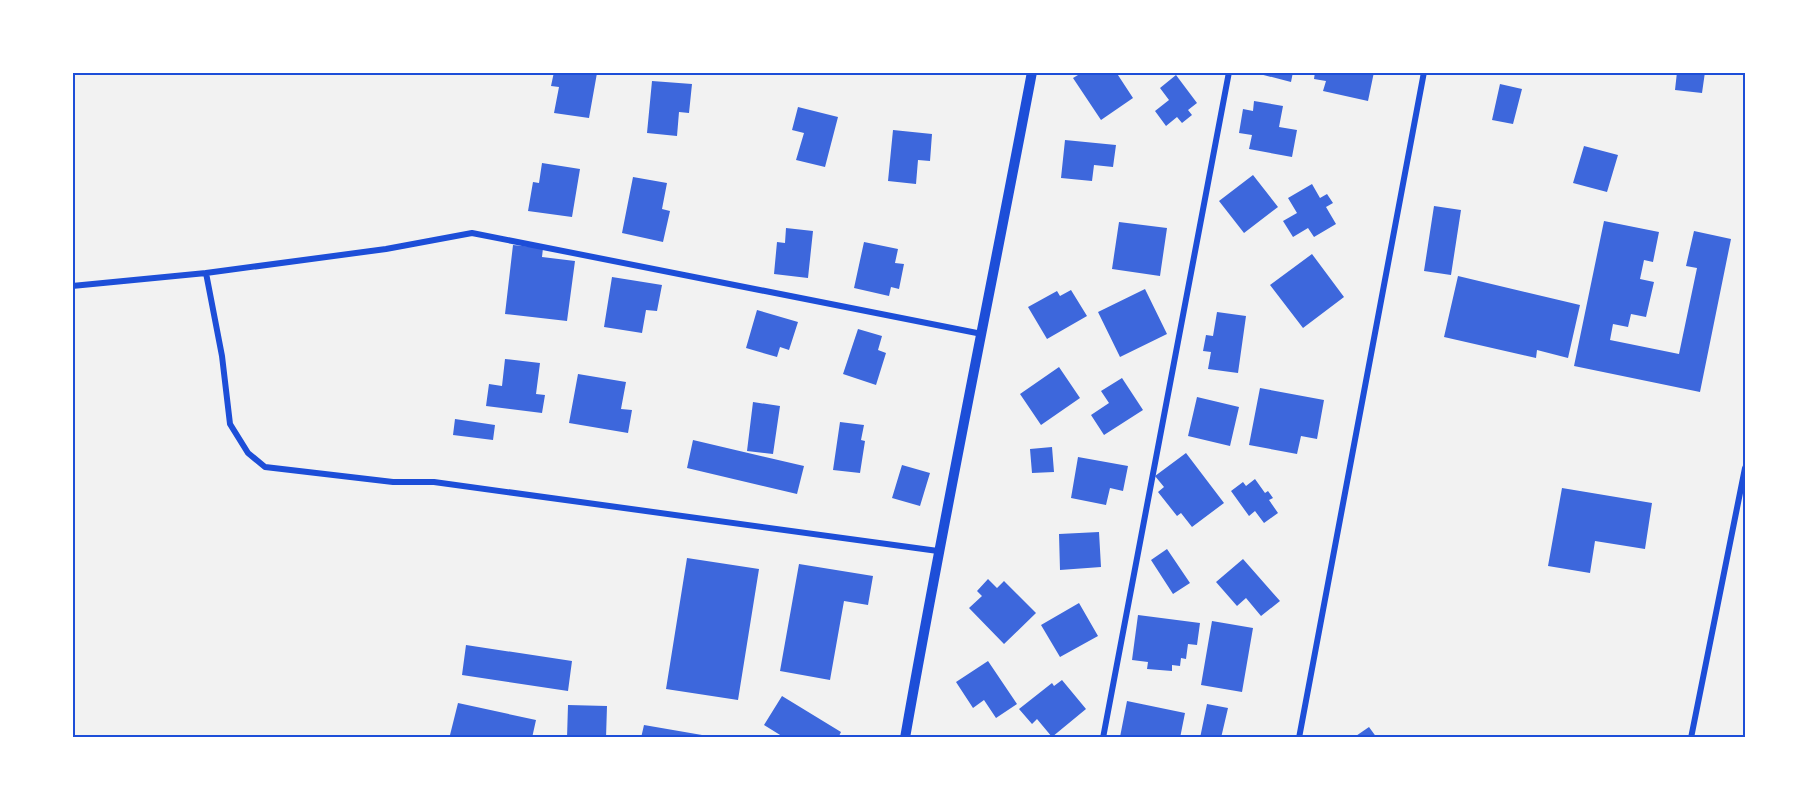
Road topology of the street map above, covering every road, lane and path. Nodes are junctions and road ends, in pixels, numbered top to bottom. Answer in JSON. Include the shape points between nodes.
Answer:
{"nodes":[{"id":1,"x":1032,"y":72,"type":"edge"},
{"id":2,"x":1229,"y":72,"type":"edge"},
{"id":3,"x":1424,"y":72,"type":"edge"},
{"id":4,"x":206,"y":273,"type":"junction"},
{"id":5,"x":72,"y":286,"type":"edge"},
{"id":6,"x":982,"y":334,"type":"junction"},
{"id":7,"x":1745,"y":468,"type":"edge"},
{"id":8,"x":938,"y":551,"type":"junction"},
{"id":9,"x":905,"y":738,"type":"edge"},
{"id":10,"x":1103,"y":738,"type":"edge"},
{"id":11,"x":1299,"y":738,"type":"edge"},
{"id":12,"x":1691,"y":738,"type":"edge"}],
"edges":[{"from":1,"to":6,"type":"street"},
{"from":2,"to":10,"type":"street"},
{"from":3,"to":11,"type":"street"},
{"from":4,"to":5,"type":"street"},
{"from":4,"to":6,"type":"street","via":[[386,249],[472,233]]},
{"from":4,"to":8,"type":"street","via":[[230,424],[248,453],[265,467],[393,482],[434,482]]},
{"from":6,"to":8,"type":"street"},
{"from":7,"to":12,"type":"street"},
{"from":8,"to":9,"type":"street"}]}
